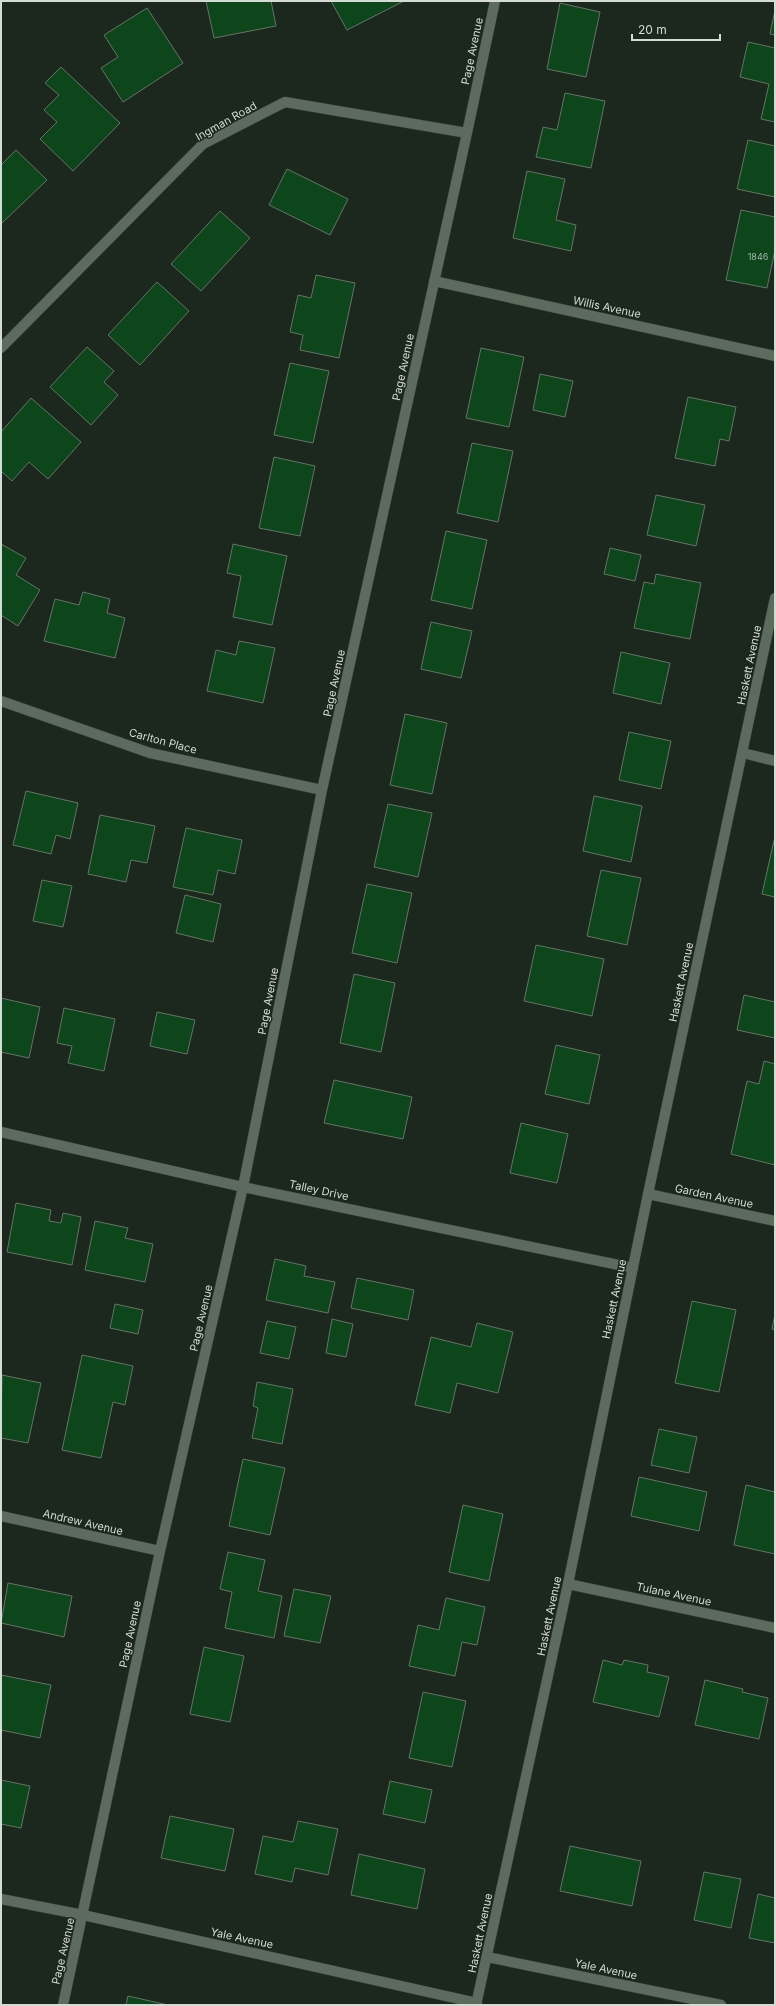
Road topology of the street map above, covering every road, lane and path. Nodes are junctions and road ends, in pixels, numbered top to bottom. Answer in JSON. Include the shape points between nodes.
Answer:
{"nodes":[{"id":1,"x":494,"y":1,"type":"edge"},
{"id":2,"x":467,"y":133,"type":"junction"},
{"id":3,"x":434,"y":281,"type":"junction"},
{"id":4,"x":1,"y":348,"type":"edge"},
{"id":5,"x":775,"y":356,"type":"edge"},
{"id":6,"x":775,"y":598,"type":"edge"},
{"id":7,"x":1,"y":701,"type":"edge"},
{"id":8,"x":742,"y":753,"type":"junction"},
{"id":9,"x":775,"y":761,"type":"edge"},
{"id":10,"x":322,"y":790,"type":"junction"},
{"id":11,"x":1,"y":1132,"type":"edge"},
{"id":12,"x":243,"y":1187,"type":"junction"},
{"id":13,"x":648,"y":1194,"type":"junction"},
{"id":14,"x":775,"y":1221,"type":"edge"},
{"id":15,"x":633,"y":1268,"type":"junction"},
{"id":16,"x":1,"y":1516,"type":"edge"},
{"id":17,"x":160,"y":1551,"type":"junction"},
{"id":18,"x":568,"y":1584,"type":"junction"},
{"id":19,"x":775,"y":1628,"type":"edge"},
{"id":20,"x":1,"y":1899,"type":"edge"},
{"id":21,"x":83,"y":1915,"type":"junction"},
{"id":22,"x":487,"y":1957,"type":"junction"},
{"id":23,"x":477,"y":2004,"type":"edge"},
{"id":24,"x":63,"y":2005,"type":"edge"},
{"id":25,"x":721,"y":2005,"type":"edge"}],
"edges":[{"from":1,"to":2,"type":"street","name":"Page Avenue"},
{"from":2,"to":3,"type":"street","name":"Page Avenue"},
{"from":2,"to":4,"type":"street","name":"Ingman Road","via":[[285,102],[203,144]]},
{"from":3,"to":5,"type":"street","name":"Willis Avenue"},
{"from":3,"to":10,"type":"street","name":"Page Avenue"},
{"from":6,"to":8,"type":"street","name":"Haskett Avenue"},
{"from":7,"to":10,"type":"street","name":"Carlton Place","via":[[150,753]]},
{"from":8,"to":9,"type":"street"},
{"from":8,"to":13,"type":"street","name":"Haskett Avenue"},
{"from":10,"to":12,"type":"street","name":"Page Avenue"},
{"from":11,"to":12,"type":"street","name":"Talley Drive"},
{"from":12,"to":15,"type":"street","name":"Talley Drive"},
{"from":12,"to":17,"type":"street","name":"Page Avenue"},
{"from":13,"to":14,"type":"street","name":"Garden Avenue"},
{"from":13,"to":15,"type":"street","name":"Haskett Avenue"},
{"from":15,"to":18,"type":"street","name":"Haskett Avenue"},
{"from":16,"to":17,"type":"street","name":"Andrew Avenue"},
{"from":17,"to":21,"type":"street","name":"Page Avenue"},
{"from":18,"to":19,"type":"street","name":"Tulane Avenue"},
{"from":18,"to":22,"type":"street","name":"Haskett Avenue"},
{"from":20,"to":21,"type":"street","name":"Yale Avenue"},
{"from":21,"to":23,"type":"street","name":"Yale Avenue"},
{"from":21,"to":24,"type":"street","name":"Page Avenue"},
{"from":22,"to":23,"type":"street","name":"Haskett Avenue"},
{"from":22,"to":25,"type":"street","name":"Yale Avenue"}]}
